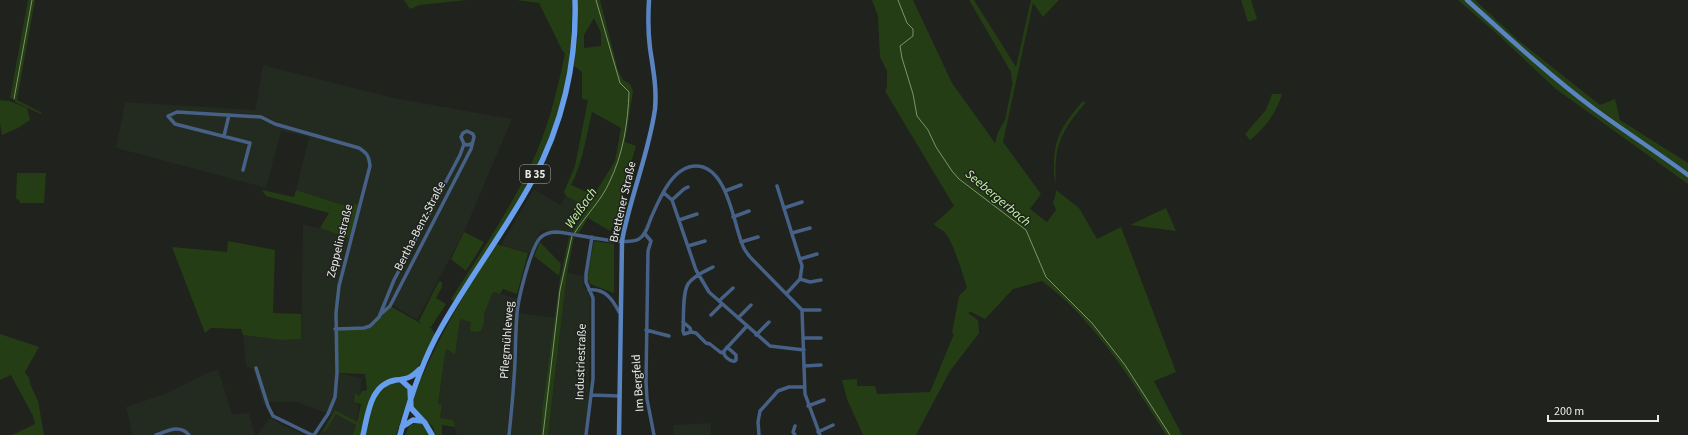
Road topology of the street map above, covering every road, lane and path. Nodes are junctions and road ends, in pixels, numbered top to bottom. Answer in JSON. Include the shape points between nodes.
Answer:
{"nodes":[{"id":1,"x":575,"y":0,"type":"edge"},
{"id":2,"x":649,"y":0,"type":"edge"},
{"id":3,"x":1468,"y":0,"type":"edge"},
{"id":4,"x":229,"y":115,"type":"junction"},
{"id":5,"x":224,"y":136,"type":"junction"},
{"id":6,"x":464,"y":144,"type":"junction"},
{"id":7,"x":471,"y":144,"type":"junction"},
{"id":8,"x":243,"y":170,"type":"dead end"},
{"id":9,"x":1688,"y":175,"type":"edge"},
{"id":10,"x":741,"y":185,"type":"dead end"},
{"id":11,"x":777,"y":186,"type":"dead end"},
{"id":12,"x":688,"y":187,"type":"dead end"},
{"id":13,"x":725,"y":191,"type":"junction"},
{"id":14,"x":664,"y":194,"type":"junction"},
{"id":15,"x":672,"y":200,"type":"junction"},
{"id":16,"x":802,"y":202,"type":"dead end"},
{"id":17,"x":784,"y":208,"type":"junction"},
{"id":18,"x":749,"y":211,"type":"dead end"},
{"id":19,"x":696,"y":214,"type":"dead end"},
{"id":20,"x":733,"y":217,"type":"junction"},
{"id":21,"x":679,"y":220,"type":"junction"},
{"id":22,"x":810,"y":228,"type":"dead end"},
{"id":23,"x":792,"y":233,"type":"junction"},
{"id":24,"x":645,"y":234,"type":"junction"},
{"id":25,"x":592,"y":237,"type":"junction"},
{"id":26,"x":758,"y":237,"type":"dead end"},
{"id":27,"x":622,"y":241,"type":"junction"},
{"id":28,"x":705,"y":241,"type":"dead end"},
{"id":29,"x":741,"y":242,"type":"junction"},
{"id":30,"x":688,"y":246,"type":"junction"},
{"id":31,"x":817,"y":254,"type":"dead end"},
{"id":32,"x":800,"y":259,"type":"junction"},
{"id":33,"x":713,"y":267,"type":"dead end"},
{"id":34,"x":698,"y":275,"type":"junction"},
{"id":35,"x":800,"y":279,"type":"junction"},
{"id":36,"x":821,"y":280,"type":"dead end"},
{"id":37,"x":733,"y":288,"type":"dead end"},
{"id":38,"x":589,"y":290,"type":"junction"},
{"id":39,"x":787,"y":293,"type":"junction"},
{"id":40,"x":721,"y":302,"type":"junction"},
{"id":41,"x":751,"y":305,"type":"dead end"},
{"id":42,"x":802,"y":310,"type":"junction"},
{"id":43,"x":820,"y":310,"type":"dead end"},
{"id":44,"x":621,"y":312,"type":"junction"},
{"id":45,"x":380,"y":314,"type":"junction"},
{"id":46,"x":711,"y":315,"type":"dead end"},
{"id":47,"x":738,"y":318,"type":"junction"},
{"id":48,"x":683,"y":322,"type":"junction"},
{"id":49,"x":769,"y":322,"type":"dead end"},
{"id":50,"x":747,"y":326,"type":"junction"},
{"id":51,"x":335,"y":329,"type":"junction"},
{"id":52,"x":646,"y":330,"type":"junction"},
{"id":53,"x":691,"y":332,"type":"junction"},
{"id":54,"x":756,"y":335,"type":"junction"},
{"id":55,"x":669,"y":336,"type":"dead end"},
{"id":56,"x":804,"y":338,"type":"junction"},
{"id":57,"x":821,"y":338,"type":"dead end"},
{"id":58,"x":727,"y":347,"type":"junction"},
{"id":59,"x":804,"y":350,"type":"junction"},
{"id":60,"x":723,"y":353,"type":"junction"},
{"id":61,"x":423,"y":365,"type":"junction"},
{"id":62,"x":804,"y":366,"type":"junction"},
{"id":63,"x":821,"y":366,"type":"dead end"},
{"id":64,"x":256,"y":368,"type":"dead end"},
{"id":65,"x":401,"y":380,"type":"junction"},
{"id":66,"x":804,"y":386,"type":"junction"},
{"id":67,"x":591,"y":395,"type":"junction"},
{"id":68,"x":620,"y":396,"type":"junction"},
{"id":69,"x":410,"y":398,"type":"junction"},
{"id":70,"x":824,"y":400,"type":"dead end"},
{"id":71,"x":808,"y":406,"type":"junction"},
{"id":72,"x":422,"y":421,"type":"junction"},
{"id":73,"x":833,"y":425,"type":"dead end"},
{"id":74,"x":795,"y":426,"type":"dead end"},
{"id":75,"x":402,"y":427,"type":"junction"},
{"id":76,"x":819,"y":433,"type":"edge"},
{"id":77,"x":156,"y":435,"type":"edge"},
{"id":78,"x":189,"y":435,"type":"edge"},
{"id":79,"x":313,"y":435,"type":"edge"},
{"id":80,"x":363,"y":435,"type":"edge"},
{"id":81,"x":400,"y":435,"type":"edge"},
{"id":82,"x":432,"y":435,"type":"edge"},
{"id":83,"x":509,"y":435,"type":"edge"},
{"id":84,"x":586,"y":435,"type":"edge"},
{"id":85,"x":619,"y":435,"type":"edge"},
{"id":86,"x":654,"y":435,"type":"edge"},
{"id":87,"x":759,"y":435,"type":"edge"},
{"id":88,"x":795,"y":435,"type":"edge"}],
"edges":[{"from":1,"to":61,"type":"main road","number":"B 35","via":[[571,67],[565,96],[549,144],[532,181],[441,328]]},
{"from":2,"to":27,"type":"street","name":"Brettener Straße","via":[[655,108]]},
{"from":3,"to":9,"type":"street","via":[[1539,64],[1593,108]]},
{"from":4,"to":5,"type":"street"},
{"from":4,"to":5,"type":"street","via":[[177,112],[168,116],[176,124]]},
{"from":4,"to":51,"type":"street","name":"Zeppelinstraße","via":[[268,119],[275,124],[358,148],[366,152],[369,158],[370,166],[341,274]]},
{"from":5,"to":8,"type":"street","via":[[250,143]]},
{"from":6,"to":7,"type":"street"},
{"from":6,"to":7,"type":"street","name":"Bertha-Benz-Straße","via":[[461,137],[467,131],[474,137]]},
{"from":6,"to":45,"type":"street","name":"Bertha-Benz-Straße","via":[[394,280]]},
{"from":7,"to":45,"type":"street","name":"Bertha-Benz-Straße","via":[[463,165],[390,306]]},
{"from":10,"to":13,"type":"street"},
{"from":11,"to":17,"type":"street"},
{"from":12,"to":15,"type":"street"},
{"from":13,"to":14,"type":"street","via":[[710,170],[695,166],[678,172]]},
{"from":13,"to":20,"type":"street"},
{"from":14,"to":15,"type":"street"},
{"from":14,"to":24,"type":"street","via":[[655,208]]},
{"from":15,"to":21,"type":"street"},
{"from":16,"to":17,"type":"street"},
{"from":17,"to":23,"type":"street"},
{"from":18,"to":20,"type":"street"},
{"from":19,"to":21,"type":"street"},
{"from":20,"to":29,"type":"street"},
{"from":21,"to":30,"type":"street"},
{"from":22,"to":23,"type":"street"},
{"from":23,"to":32,"type":"street"},
{"from":24,"to":27,"type":"street","name":"Pflegmühleweg","via":[[634,241]]},
{"from":24,"to":52,"type":"street","name":"Im Bergfeld","via":[[651,241],[648,251]]},
{"from":25,"to":27,"type":"street","name":"Pflegmühleweg"},
{"from":25,"to":38,"type":"street","name":"Industriestraße","via":[[586,274]]},
{"from":25,"to":83,"type":"street","name":"Pflegmühleweg","via":[[556,232],[545,235],[536,243],[517,313]]},
{"from":26,"to":29,"type":"street"},
{"from":27,"to":44,"type":"street","name":"Brettener Straße"},
{"from":28,"to":30,"type":"street"},
{"from":29,"to":39,"type":"street","via":[[752,259]]},
{"from":30,"to":34,"type":"street"},
{"from":31,"to":32,"type":"street"},
{"from":32,"to":35,"type":"street"},
{"from":33,"to":34,"type":"street"},
{"from":34,"to":40,"type":"street","via":[[709,292]]},
{"from":34,"to":48,"type":"street","via":[[687,285]]},
{"from":35,"to":36,"type":"street","via":[[810,282]]},
{"from":35,"to":39,"type":"street"},
{"from":37,"to":40,"type":"street"},
{"from":38,"to":44,"type":"street","via":[[601,291],[608,295]]},
{"from":38,"to":67,"type":"street","name":"Industriestraße","via":[[592,298]]},
{"from":39,"to":42,"type":"street"},
{"from":40,"to":46,"type":"street"},
{"from":40,"to":47,"type":"street"},
{"from":41,"to":47,"type":"street"},
{"from":42,"to":43,"type":"street"},
{"from":42,"to":56,"type":"street"},
{"from":44,"to":68,"type":"street","name":"Brettener Straße"},
{"from":45,"to":51,"type":"street","name":"Bertha-Benz-Straße","via":[[370,326]]},
{"from":47,"to":50,"type":"street"},
{"from":48,"to":53,"type":"street"},
{"from":48,"to":53,"type":"street","via":[[684,334]]},
{"from":49,"to":54,"type":"street"},
{"from":50,"to":54,"type":"street"},
{"from":50,"to":58,"type":"street"},
{"from":51,"to":79,"type":"street","name":"Zeppelinstraße","via":[[335,397],[328,414]]},
{"from":52,"to":55,"type":"street"},
{"from":52,"to":86,"type":"street","name":"Im Bergfeld","via":[[646,393]]},
{"from":53,"to":60,"type":"street"},
{"from":54,"to":59,"type":"street","via":[[774,348]]},
{"from":56,"to":57,"type":"street"},
{"from":56,"to":59,"type":"street"},
{"from":58,"to":60,"type":"street"},
{"from":58,"to":60,"type":"street","via":[[736,355],[736,360],[730,360]]},
{"from":59,"to":62,"type":"street"},
{"from":61,"to":65,"type":"main road","via":[[414,376]]},
{"from":61,"to":69,"type":"main road","number":"B 35"},
{"from":62,"to":63,"type":"street"},
{"from":62,"to":66,"type":"street"},
{"from":64,"to":79,"type":"street","via":[[273,416]]},
{"from":65,"to":69,"type":"main road","via":[[410,388]]},
{"from":65,"to":80,"type":"main road","via":[[386,384],[373,396]]},
{"from":66,"to":71,"type":"street"},
{"from":66,"to":87,"type":"street","via":[[778,391],[760,411]]},
{"from":67,"to":68,"type":"street"},
{"from":67,"to":84,"type":"street","name":"Industriestraße"},
{"from":68,"to":85,"type":"street","name":"Brettener Straße"},
{"from":69,"to":72,"type":"main road","via":[[411,408]]},
{"from":69,"to":75,"type":"main road","number":"B 35"},
{"from":70,"to":71,"type":"street"},
{"from":71,"to":76,"type":"street"},
{"from":72,"to":75,"type":"main road","via":[[410,421]]},
{"from":72,"to":82,"type":"main road"},
{"from":73,"to":76,"type":"street"},
{"from":74,"to":88,"type":"street"},
{"from":75,"to":81,"type":"main road","number":"B 35"},
{"from":77,"to":78,"type":"street","via":[[177,428]]}]}
